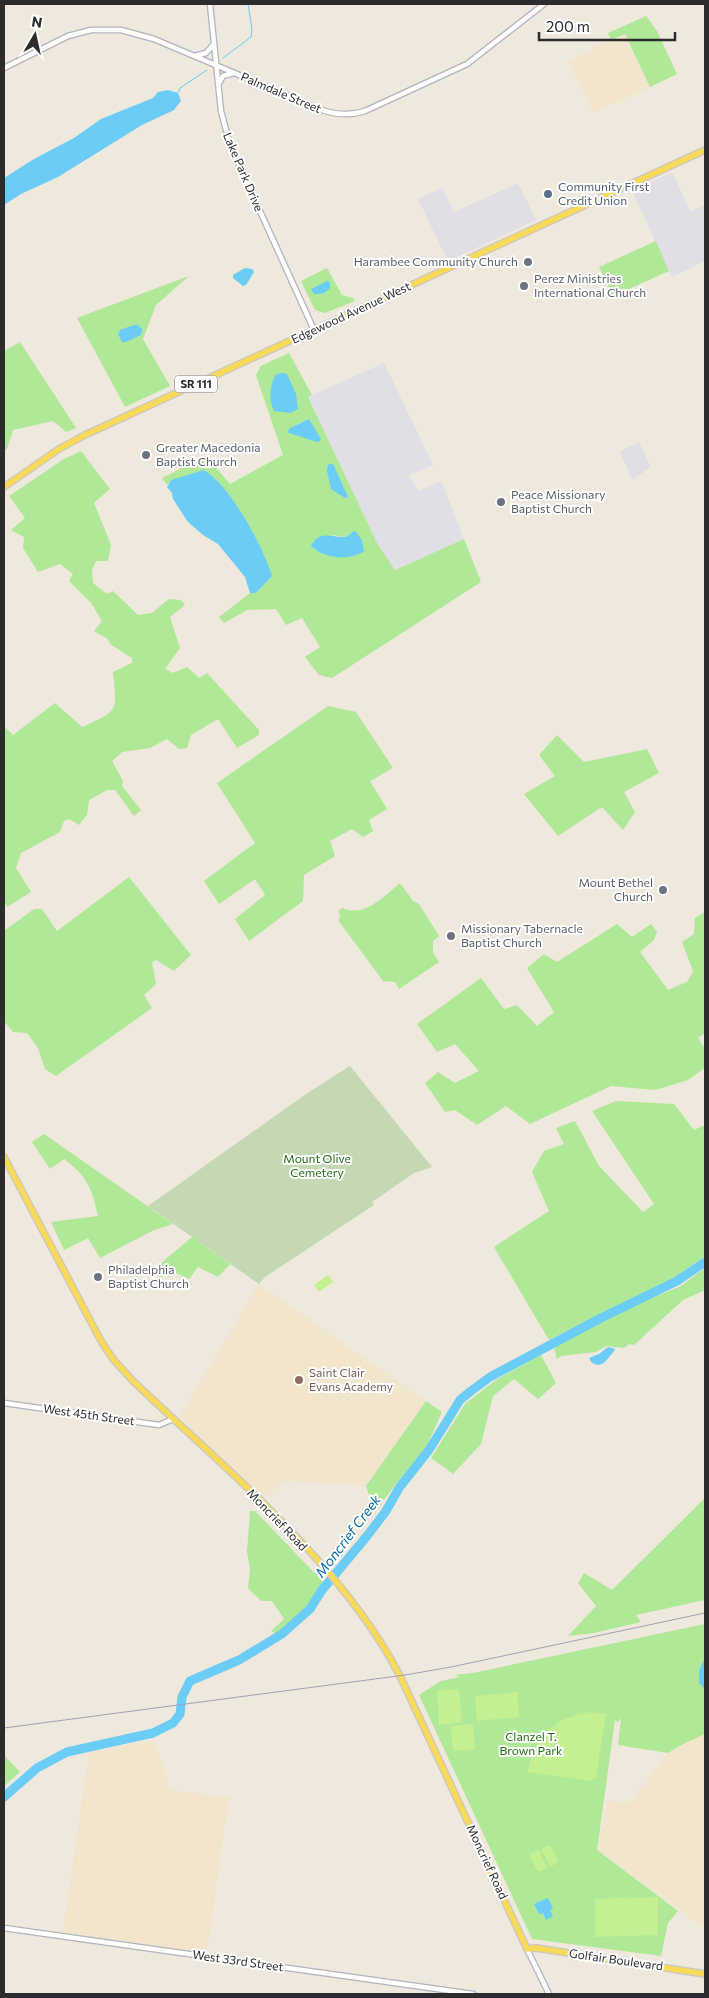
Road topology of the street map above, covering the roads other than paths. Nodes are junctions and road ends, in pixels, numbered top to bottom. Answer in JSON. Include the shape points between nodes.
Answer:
{"nodes":[{"id":1,"x":210,"y":4,"type":"edge"},
{"id":2,"x":544,"y":4,"type":"edge"},
{"id":3,"x":214,"y":44,"type":"junction"},
{"id":4,"x":195,"y":56,"type":"junction"},
{"id":5,"x":216,"y":65,"type":"junction"},
{"id":6,"x":4,"y":68,"type":"edge"},
{"id":7,"x":234,"y":73,"type":"junction"},
{"id":8,"x":218,"y":86,"type":"junction"},
{"id":9,"x":705,"y":150,"type":"edge"},
{"id":10,"x":314,"y":330,"type":"junction"},
{"id":11,"x":4,"y":487,"type":"edge"},
{"id":12,"x":4,"y":1157,"type":"edge"},
{"id":13,"x":4,"y":1403,"type":"edge"},
{"id":14,"x":173,"y":1420,"type":"junction"},
{"id":15,"x":4,"y":1928,"type":"edge"},
{"id":16,"x":528,"y":1949,"type":"junction"},
{"id":17,"x":705,"y":1974,"type":"edge"},
{"id":18,"x":473,"y":1994,"type":"edge"},
{"id":19,"x":549,"y":1994,"type":"edge"}],
"edges":[{"from":1,"to":3,"type":"street","name":"Lake Park Drive"},
{"from":2,"to":7,"type":"street","name":"Palmdale Street","via":[[467,64],[359,113],[336,114],[322,110]]},
{"from":3,"to":4,"type":"street","via":[[206,53]]},
{"from":3,"to":5,"type":"street","name":"Lake Park Drive"},
{"from":4,"to":5,"type":"street","name":"Palmdale Street"},
{"from":4,"to":6,"type":"street","name":"Palmdale Street","via":[[141,34],[101,29],[79,32],[58,40]]},
{"from":5,"to":7,"type":"street","name":"Palmdale Street"},
{"from":5,"to":8,"type":"street","name":"Lake Park Drive"},
{"from":7,"to":8,"type":"street","via":[[223,76]]},
{"from":8,"to":10,"type":"street","name":"Lake Park Drive","via":[[220,111],[230,145]]},
{"from":9,"to":10,"type":"main road","name":"Edgewood Avenue West","number":"SR 111"},
{"from":10,"to":11,"type":"main road","name":"Edgewood Avenue West","number":"SR 111","via":[[79,438]]},
{"from":12,"to":14,"type":"main road","name":"Moncrief Road","via":[[109,1353]]},
{"from":13,"to":14,"type":"street","name":"West 45th Street","via":[[159,1425]]},
{"from":14,"to":16,"type":"main road","name":"Moncrief Road","via":[[266,1508],[367,1621],[391,1659]]},
{"from":15,"to":18,"type":"street","name":"West 33rd Street"},
{"from":16,"to":17,"type":"main road","name":"Golfair Boulevard"},
{"from":16,"to":19,"type":"street","name":"Moncrief Road"}]}
